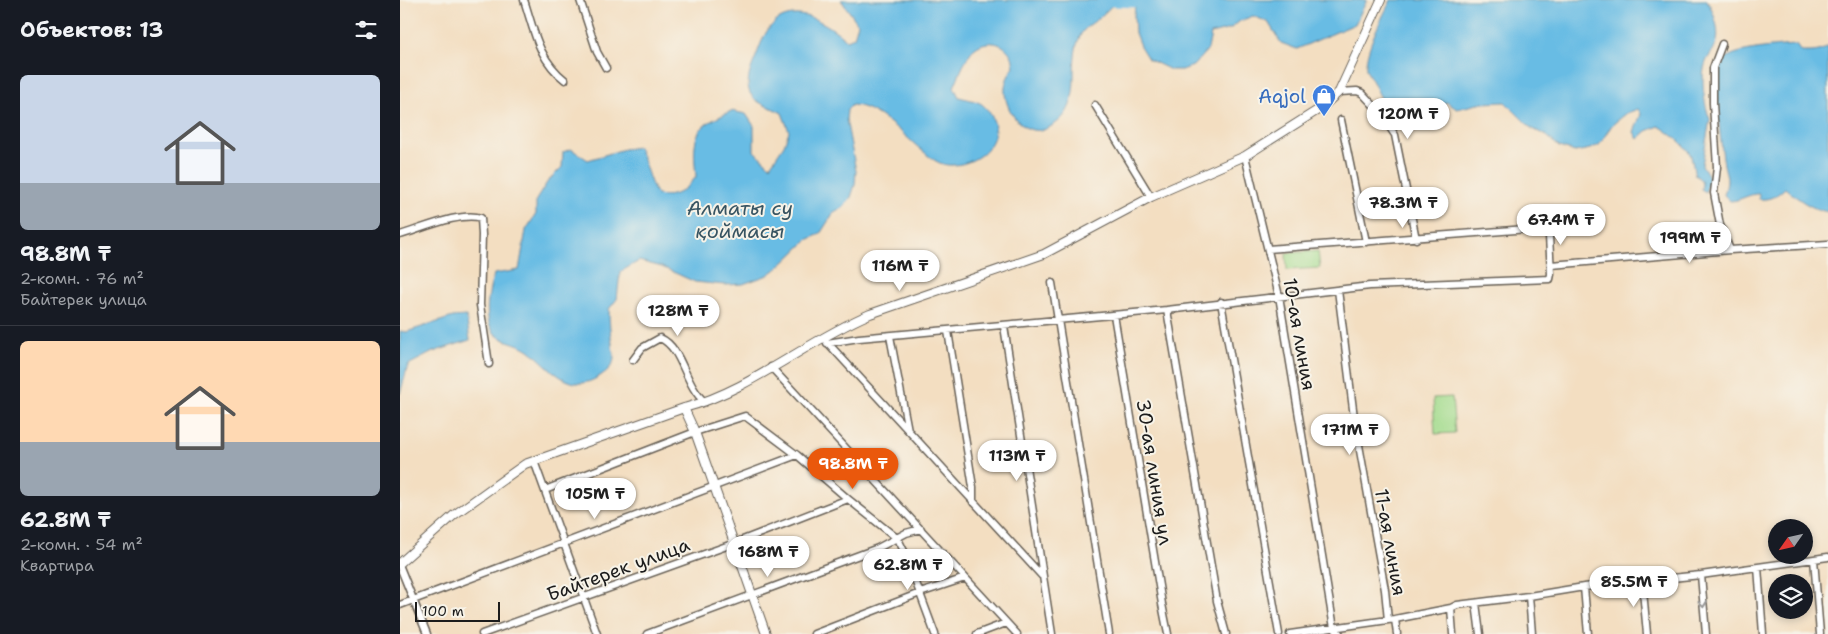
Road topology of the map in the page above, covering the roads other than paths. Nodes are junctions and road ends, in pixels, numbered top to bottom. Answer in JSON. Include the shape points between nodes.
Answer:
{"nodes":[{"id":1,"x":524,"y":0,"type":"edge"},
{"id":2,"x":580,"y":0,"type":"edge"},
{"id":3,"x":1381,"y":0,"type":"edge"},
{"id":4,"x":1722,"y":44,"type":"dead end"},
{"id":5,"x":606,"y":68,"type":"dead end"},
{"id":6,"x":565,"y":80,"type":"dead end"},
{"id":7,"x":1339,"y":92,"type":"junction"},
{"id":8,"x":1095,"y":105,"type":"dead end"},
{"id":9,"x":1341,"y":120,"type":"dead end"},
{"id":10,"x":1245,"y":156,"type":"junction"},
{"id":11,"x":1151,"y":197,"type":"junction"},
{"id":12,"x":400,"y":235,"type":"edge"},
{"id":13,"x":1416,"y":239,"type":"junction"},
{"id":14,"x":1366,"y":242,"type":"junction"},
{"id":15,"x":1828,"y":244,"type":"edge"},
{"id":16,"x":1268,"y":249,"type":"junction"},
{"id":17,"x":1730,"y":250,"type":"junction"},
{"id":18,"x":1551,"y":265,"type":"junction"},
{"id":19,"x":1052,"y":283,"type":"dead end"},
{"id":20,"x":1338,"y":290,"type":"junction"},
{"id":21,"x":1279,"y":296,"type":"junction"},
{"id":22,"x":1221,"y":302,"type":"junction"},
{"id":23,"x":1167,"y":310,"type":"junction"},
{"id":24,"x":1114,"y":315,"type":"junction"},
{"id":25,"x":1058,"y":319,"type":"junction"},
{"id":26,"x":1004,"y":326,"type":"junction"},
{"id":27,"x":948,"y":330,"type":"junction"},
{"id":28,"x":890,"y":336,"type":"junction"},
{"id":29,"x":825,"y":339,"type":"junction"},
{"id":30,"x":633,"y":360,"type":"dead end"},
{"id":31,"x":489,"y":364,"type":"dead end"},
{"id":32,"x":771,"y":367,"type":"junction"},
{"id":33,"x":705,"y":402,"type":"junction"},
{"id":34,"x":684,"y":408,"type":"junction"},
{"id":35,"x":908,"y":430,"type":"junction"},
{"id":36,"x":695,"y":432,"type":"junction"},
{"id":37,"x":797,"y":455,"type":"junction"},
{"id":38,"x":534,"y":461,"type":"junction"},
{"id":39,"x":713,"y":487,"type":"junction"},
{"id":40,"x":545,"y":490,"type":"junction"},
{"id":41,"x":848,"y":499,"type":"junction"},
{"id":42,"x":974,"y":502,"type":"junction"},
{"id":43,"x":922,"y":529,"type":"junction"},
{"id":44,"x":898,"y":539,"type":"junction"},
{"id":45,"x":565,"y":543,"type":"junction"},
{"id":46,"x":735,"y":543,"type":"junction"},
{"id":47,"x":1828,"y":557,"type":"edge"},
{"id":48,"x":1814,"y":559,"type":"junction"},
{"id":49,"x":400,"y":565,"type":"edge"},
{"id":50,"x":1758,"y":567,"type":"junction"},
{"id":51,"x":1701,"y":575,"type":"junction"},
{"id":52,"x":1042,"y":576,"type":"junction"},
{"id":53,"x":964,"y":578,"type":"junction"},
{"id":54,"x":1642,"y":580,"type":"junction"},
{"id":55,"x":1584,"y":587,"type":"junction"},
{"id":56,"x":920,"y":593,"type":"junction"},
{"id":57,"x":752,"y":595,"type":"junction"},
{"id":58,"x":585,"y":596,"type":"junction"},
{"id":59,"x":1529,"y":596,"type":"junction"},
{"id":60,"x":414,"y":600,"type":"junction"},
{"id":61,"x":1476,"y":603,"type":"junction"},
{"id":62,"x":400,"y":605,"type":"edge"},
{"id":63,"x":1451,"y":608,"type":"junction"},
{"id":64,"x":1392,"y":620,"type":"junction"},
{"id":65,"x":1006,"y":624,"type":"junction"},
{"id":66,"x":1334,"y":628,"type":"junction"},
{"id":67,"x":427,"y":634,"type":"edge"},
{"id":68,"x":482,"y":634,"type":"edge"},
{"id":69,"x":597,"y":634,"type":"edge"},
{"id":70,"x":647,"y":634,"type":"edge"},
{"id":71,"x":766,"y":634,"type":"edge"},
{"id":72,"x":814,"y":634,"type":"edge"},
{"id":73,"x":935,"y":634,"type":"edge"},
{"id":74,"x":977,"y":634,"type":"edge"},
{"id":75,"x":1017,"y":634,"type":"edge"},
{"id":76,"x":1052,"y":634,"type":"edge"},
{"id":77,"x":1109,"y":634,"type":"edge"},
{"id":78,"x":1168,"y":634,"type":"edge"},
{"id":79,"x":1226,"y":634,"type":"edge"},
{"id":80,"x":1279,"y":634,"type":"edge"},
{"id":81,"x":1290,"y":634,"type":"edge"},
{"id":82,"x":1340,"y":634,"type":"edge"},
{"id":83,"x":1397,"y":634,"type":"edge"},
{"id":84,"x":1454,"y":634,"type":"edge"},
{"id":85,"x":1480,"y":634,"type":"edge"},
{"id":86,"x":1532,"y":634,"type":"edge"},
{"id":87,"x":1588,"y":634,"type":"edge"},
{"id":88,"x":1647,"y":634,"type":"edge"},
{"id":89,"x":1706,"y":634,"type":"edge"},
{"id":90,"x":1763,"y":634,"type":"edge"},
{"id":91,"x":1820,"y":634,"type":"edge"}],
"edges":[{"from":1,"to":6,"type":"street","via":[[544,58]]},
{"from":2,"to":5,"type":"street","via":[[597,52]]},
{"from":3,"to":7,"type":"street"},
{"from":4,"to":17,"type":"street","via":[[1713,68],[1717,167],[1714,193],[1720,226]]},
{"from":7,"to":10,"type":"street","via":[[1321,108]]},
{"from":7,"to":13,"type":"street","via":[[1362,93],[1395,135]]},
{"from":8,"to":11,"type":"street"},
{"from":9,"to":14,"type":"street"},
{"from":10,"to":11,"type":"street"},
{"from":10,"to":16,"type":"street","name":"10-ая линия"},
{"from":11,"to":29,"type":"street","via":[[1044,254],[870,314]]},
{"from":12,"to":31,"type":"street","via":[[462,216],[480,218],[480,305]]},
{"from":13,"to":14,"type":"street"},
{"from":13,"to":18,"type":"street","via":[[1540,228],[1549,236]]},
{"from":14,"to":16,"type":"street"},
{"from":15,"to":17,"type":"street"},
{"from":16,"to":21,"type":"street","name":"10-ая линия"},
{"from":17,"to":18,"type":"street"},
{"from":18,"to":20,"type":"street","via":[[1550,279]]},
{"from":19,"to":25,"type":"street"},
{"from":20,"to":21,"type":"street"},
{"from":20,"to":64,"type":"street","name":"11-ая линия","via":[[1354,417]]},
{"from":21,"to":22,"type":"street"},
{"from":21,"to":66,"type":"street","name":"10-ая линия"},
{"from":22,"to":23,"type":"street"},
{"from":22,"to":80,"type":"street"},
{"from":23,"to":24,"type":"street"},
{"from":23,"to":79,"type":"street","via":[[1217,601]]},
{"from":24,"to":25,"type":"street"},
{"from":24,"to":78,"type":"street","name":"30-ая линия ул"},
{"from":25,"to":26,"type":"street"},
{"from":25,"to":77,"type":"street"},
{"from":26,"to":27,"type":"street"},
{"from":26,"to":52,"type":"street"},
{"from":27,"to":28,"type":"street"},
{"from":27,"to":42,"type":"street"},
{"from":28,"to":29,"type":"street"},
{"from":28,"to":35,"type":"street"},
{"from":29,"to":32,"type":"street"},
{"from":29,"to":35,"type":"street"},
{"from":30,"to":33,"type":"street","via":[[642,348],[660,338],[668,341],[690,384]]},
{"from":32,"to":33,"type":"street","via":[[734,390]]},
{"from":32,"to":43,"type":"street"},
{"from":33,"to":34,"type":"street"},
{"from":34,"to":36,"type":"street"},
{"from":34,"to":38,"type":"street"},
{"from":35,"to":42,"type":"street"},
{"from":36,"to":37,"type":"street","via":[[745,416]]},
{"from":36,"to":39,"type":"street"},
{"from":36,"to":40,"type":"street"},
{"from":37,"to":39,"type":"street"},
{"from":37,"to":41,"type":"street"},
{"from":38,"to":40,"type":"street"},
{"from":38,"to":49,"type":"street","via":[[525,464],[454,515]]},
{"from":39,"to":45,"type":"street"},
{"from":39,"to":46,"type":"street"},
{"from":40,"to":45,"type":"street"},
{"from":41,"to":44,"type":"street"},
{"from":41,"to":46,"type":"street","name":"Байтерек улица"},
{"from":42,"to":52,"type":"street"},
{"from":43,"to":44,"type":"street"},
{"from":43,"to":53,"type":"street"},
{"from":44,"to":56,"type":"street"},
{"from":44,"to":57,"type":"street"},
{"from":45,"to":58,"type":"street"},
{"from":45,"to":60,"type":"street"},
{"from":46,"to":57,"type":"street"},
{"from":46,"to":58,"type":"street","name":"Байтерек улица"},
{"from":47,"to":48,"type":"street"},
{"from":48,"to":50,"type":"street"},
{"from":48,"to":91,"type":"street"},
{"from":49,"to":60,"type":"street"},
{"from":50,"to":51,"type":"street"},
{"from":50,"to":90,"type":"street"},
{"from":51,"to":54,"type":"street"},
{"from":51,"to":89,"type":"street","one_way":true},
{"from":52,"to":76,"type":"street"},
{"from":53,"to":56,"type":"street"},
{"from":53,"to":65,"type":"street"},
{"from":54,"to":55,"type":"street"},
{"from":54,"to":88,"type":"street"},
{"from":55,"to":59,"type":"street"},
{"from":55,"to":87,"type":"street"},
{"from":56,"to":72,"type":"street"},
{"from":56,"to":73,"type":"street"},
{"from":57,"to":70,"type":"street"},
{"from":57,"to":71,"type":"street"},
{"from":58,"to":68,"type":"street","name":"Байтерек улица"},
{"from":58,"to":69,"type":"street"},
{"from":59,"to":61,"type":"street"},
{"from":59,"to":86,"type":"street"},
{"from":60,"to":62,"type":"street"},
{"from":60,"to":67,"type":"street"},
{"from":61,"to":63,"type":"street"},
{"from":61,"to":85,"type":"street"},
{"from":63,"to":64,"type":"street"},
{"from":63,"to":84,"type":"street"},
{"from":64,"to":66,"type":"street"},
{"from":64,"to":83,"type":"street","name":"11-ая линия"},
{"from":65,"to":74,"type":"street"},
{"from":65,"to":75,"type":"street"},
{"from":66,"to":81,"type":"street"},
{"from":66,"to":82,"type":"street"}]}
